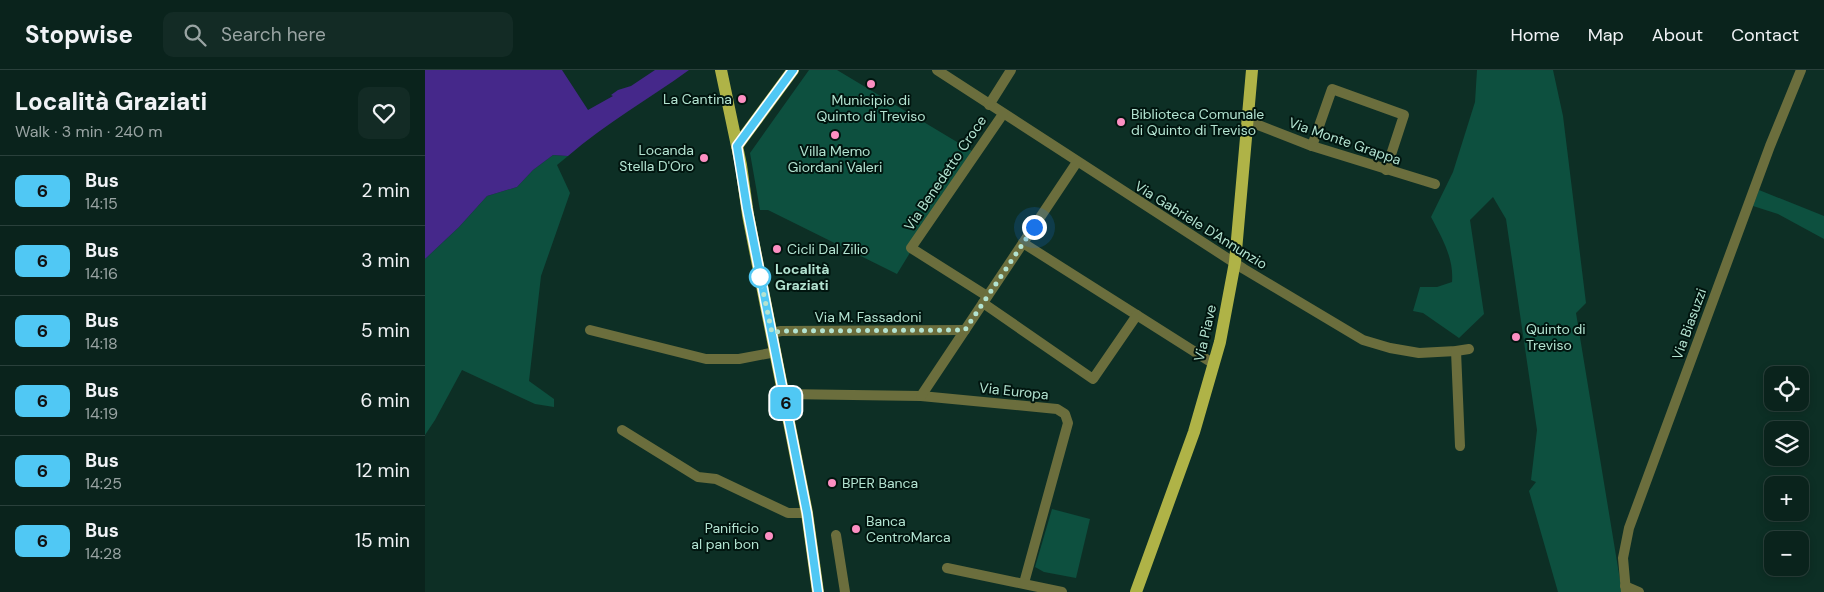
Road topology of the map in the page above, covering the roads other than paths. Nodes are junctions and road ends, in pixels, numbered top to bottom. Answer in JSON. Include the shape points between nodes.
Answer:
{"nodes":[{"id":1,"x":721,"y":70,"type":"edge"},
{"id":2,"x":793,"y":70,"type":"edge"},
{"id":3,"x":937,"y":70,"type":"edge"},
{"id":4,"x":1011,"y":70,"type":"edge"},
{"id":5,"x":1252,"y":70,"type":"edge"},
{"id":6,"x":1801,"y":70,"type":"edge"},
{"id":7,"x":725,"y":92,"type":"junction"},
{"id":8,"x":989,"y":105,"type":"junction"},
{"id":9,"x":1003,"y":114,"type":"junction"},
{"id":10,"x":1248,"y":121,"type":"junction"},
{"id":11,"x":737,"y":146,"type":"junction"},
{"id":12,"x":1313,"y":146,"type":"junction"},
{"id":13,"x":733,"y":160,"type":"junction"},
{"id":14,"x":1077,"y":162,"type":"junction"},
{"id":15,"x":1386,"y":170,"type":"junction"},
{"id":16,"x":1435,"y":184,"type":"dead end"},
{"id":17,"x":745,"y":197,"type":"junction"},
{"id":18,"x":1023,"y":243,"type":"junction"},
{"id":19,"x":1235,"y":262,"type":"junction"},
{"id":20,"x":985,"y":300,"type":"junction"},
{"id":21,"x":1137,"y":315,"type":"junction"},
{"id":22,"x":590,"y":330,"type":"dead end"},
{"id":23,"x":965,"y":330,"type":"junction"},
{"id":24,"x":772,"y":333,"type":"junction"},
{"id":25,"x":1469,"y":349,"type":"dead end"},
{"id":26,"x":1456,"y":351,"type":"junction"},
{"id":27,"x":776,"y":352,"type":"junction"},
{"id":28,"x":1214,"y":364,"type":"junction"},
{"id":29,"x":784,"y":394,"type":"junction"},
{"id":30,"x":921,"y":396,"type":"junction"},
{"id":31,"x":623,"y":430,"type":"dead end"},
{"id":32,"x":1460,"y":446,"type":"dead end"},
{"id":33,"x":807,"y":513,"type":"junction"},
{"id":34,"x":836,"y":534,"type":"dead end"},
{"id":35,"x":947,"y":568,"type":"dead end"},
{"id":36,"x":1024,"y":583,"type":"junction"},
{"id":37,"x":1625,"y":589,"type":"edge"},
{"id":38,"x":818,"y":592,"type":"edge"},
{"id":39,"x":845,"y":592,"type":"edge"},
{"id":40,"x":1062,"y":592,"type":"edge"},
{"id":41,"x":1136,"y":592,"type":"edge"},
{"id":42,"x":1639,"y":592,"type":"edge"}],
"edges":[{"from":1,"to":7,"type":"main road"},
{"from":2,"to":11,"type":"main road"},
{"from":3,"to":8,"type":"street","name":"Via Gabriele D'Annunzio"},
{"from":4,"to":8,"type":"street"},
{"from":5,"to":10,"type":"main road","name":"Via Piave"},
{"from":6,"to":37,"type":"street","name":"Via Biasuzzi","via":[[1629,528],[1623,558]]},
{"from":7,"to":11,"type":"main road"},
{"from":7,"to":13,"type":"main road"},
{"from":8,"to":9,"type":"street","name":"Via Gabriele D'Annunzio"},
{"from":9,"to":14,"type":"street","name":"Via Gabriele D'Annunzio"},
{"from":9,"to":20,"type":"street","name":"Via Benedetto Croce","via":[[911,248]]},
{"from":10,"to":12,"type":"street","name":"Via Monte Grappa"},
{"from":10,"to":19,"type":"main road","name":"Via Piave"},
{"from":11,"to":13,"type":"street"},
{"from":11,"to":17,"type":"main road"},
{"from":12,"to":15,"type":"street","name":"Via Monte Grappa"},
{"from":12,"to":15,"type":"street","via":[[1333,89],[1404,115]]},
{"from":13,"to":17,"type":"main road"},
{"from":14,"to":18,"type":"street"},
{"from":14,"to":19,"type":"street","name":"Via Gabriele D'Annunzio"},
{"from":15,"to":16,"type":"street","name":"Via Monte Grappa"},
{"from":17,"to":24,"type":"main road"},
{"from":18,"to":20,"type":"street"},
{"from":18,"to":21,"type":"street"},
{"from":19,"to":26,"type":"street","name":"Via Gabriele D'Annunzio","via":[[1363,340],[1419,353]]},
{"from":19,"to":28,"type":"main road","name":"Via Piave"},
{"from":20,"to":21,"type":"street","via":[[1093,379]]},
{"from":20,"to":23,"type":"street"},
{"from":21,"to":28,"type":"street"},
{"from":22,"to":27,"type":"street","via":[[706,359],[739,360]]},
{"from":23,"to":24,"type":"street","name":"Via M. Fassadoni"},
{"from":23,"to":30,"type":"street"},
{"from":24,"to":27,"type":"main road"},
{"from":25,"to":26,"type":"street","name":"Via Gabriele D'Annunzio"},
{"from":26,"to":32,"type":"street"},
{"from":27,"to":29,"type":"main road"},
{"from":28,"to":41,"type":"main road","name":"Via Piave","via":[[1194,432]]},
{"from":29,"to":30,"type":"street","name":"Via Europa"},
{"from":29,"to":33,"type":"main road"},
{"from":30,"to":36,"type":"street","name":"Via Europa","via":[[1057,409],[1065,414],[1067,423]]},
{"from":31,"to":33,"type":"street","via":[[698,477],[716,480],[788,512]]},
{"from":33,"to":38,"type":"main road"},
{"from":34,"to":39,"type":"street"},
{"from":35,"to":36,"type":"street"},
{"from":36,"to":40,"type":"street"},
{"from":37,"to":42,"type":"street"}]}
